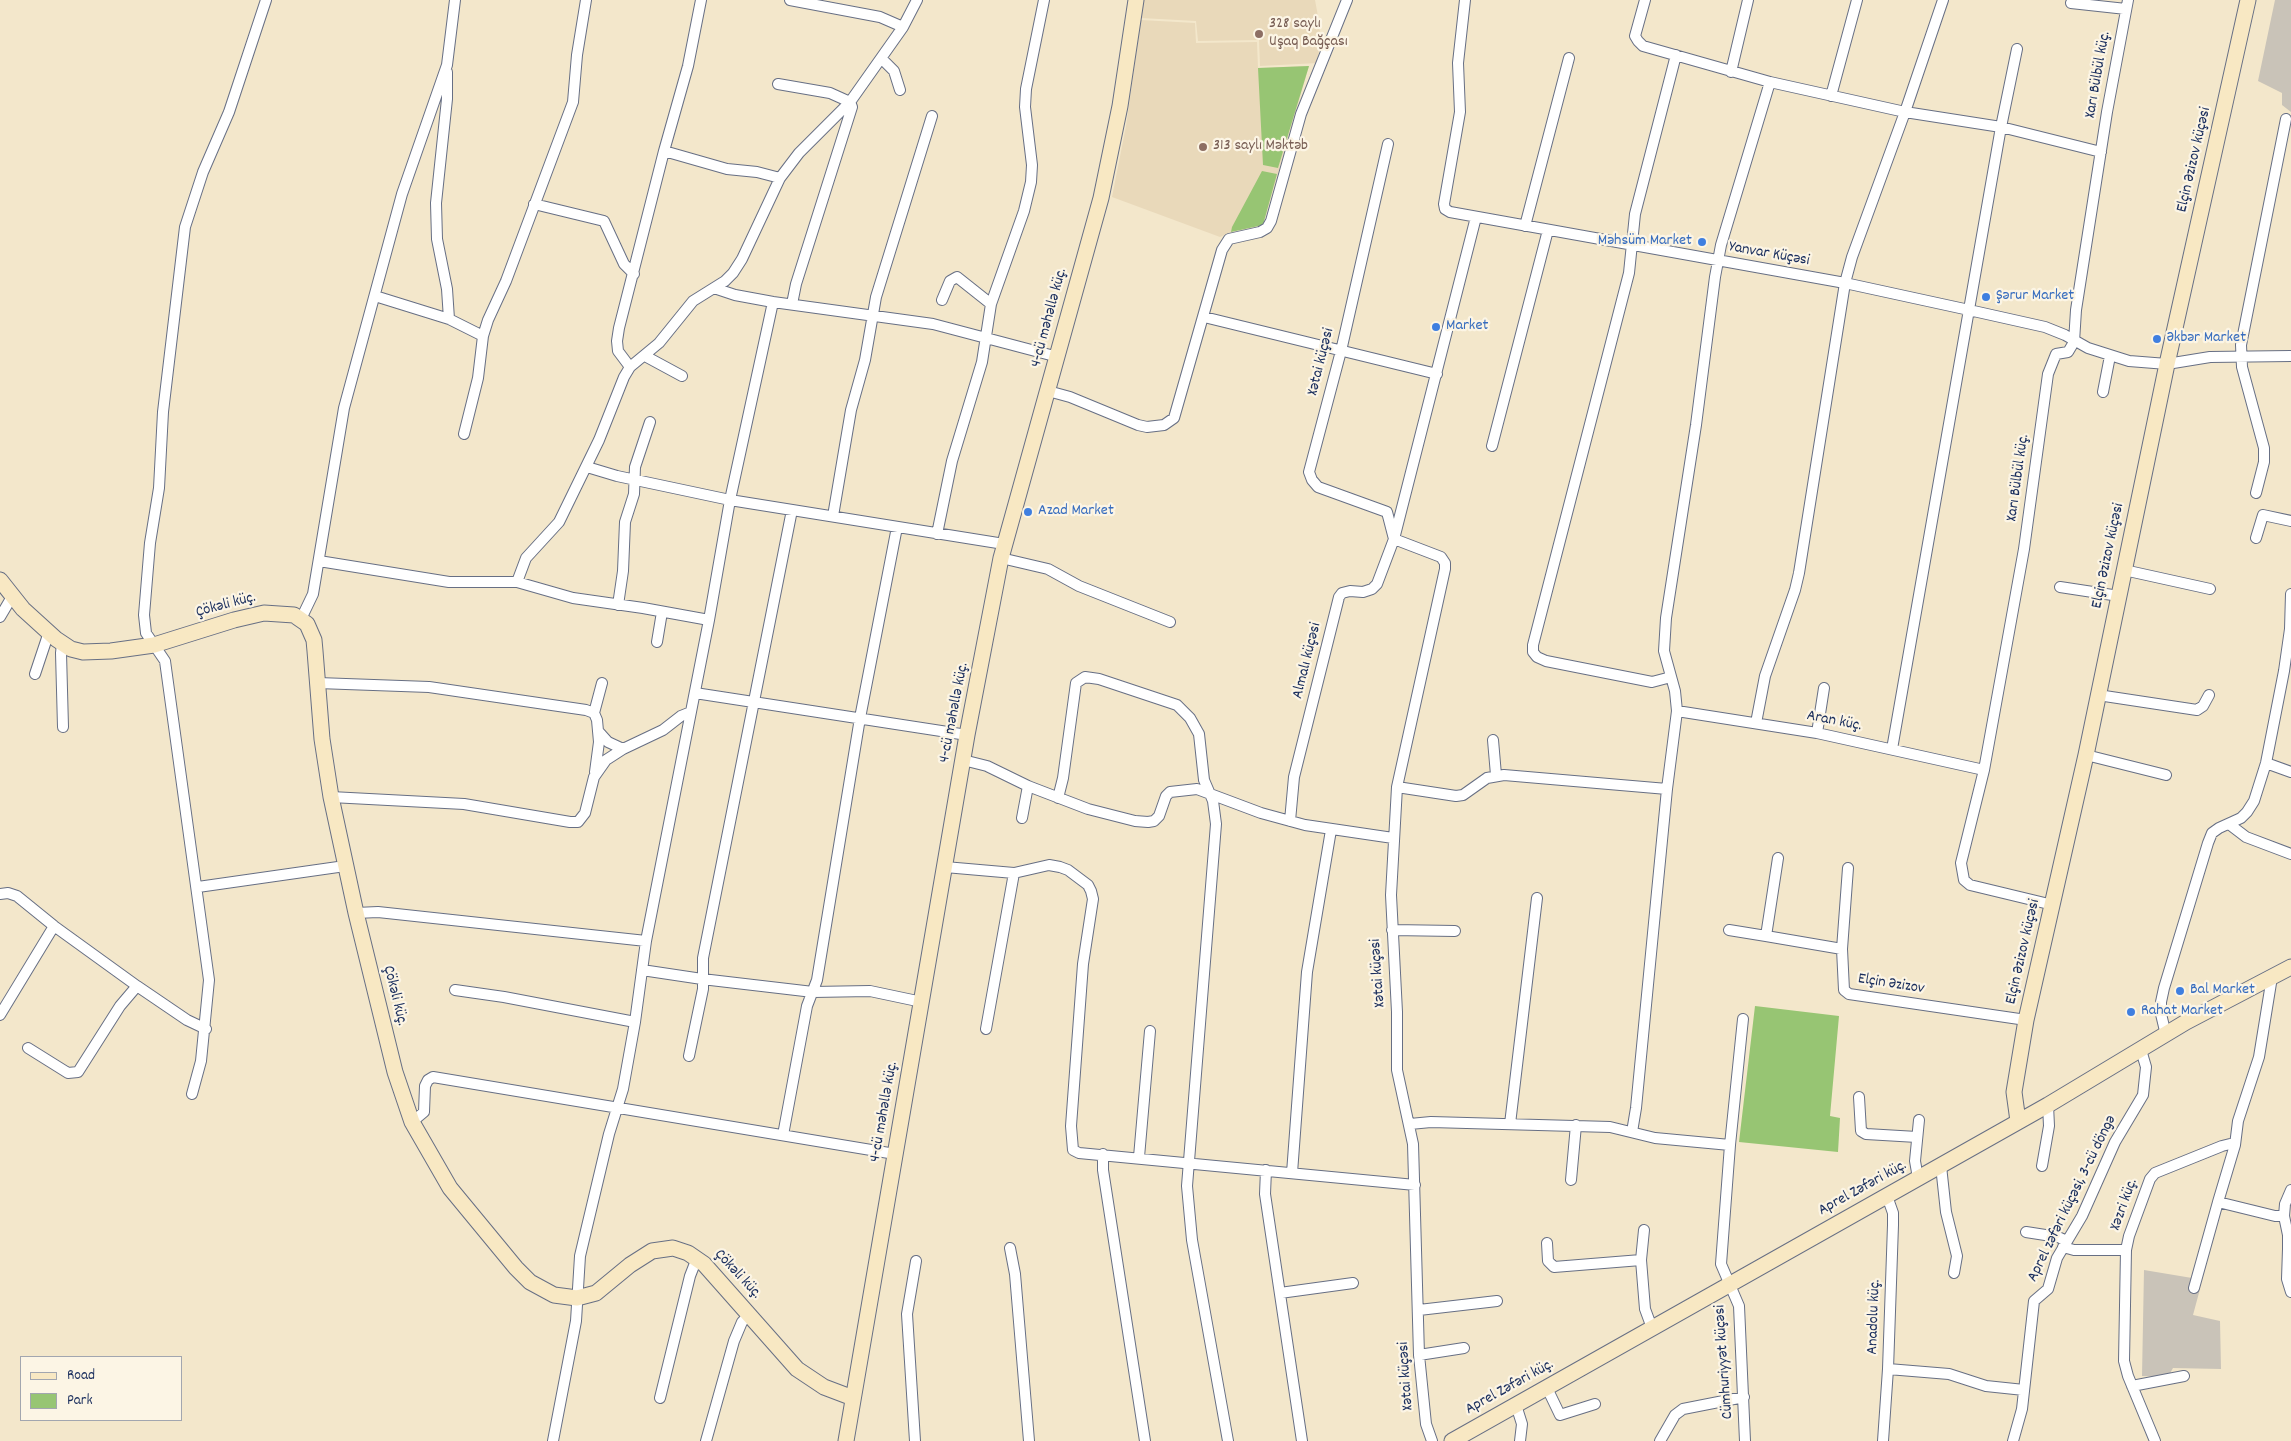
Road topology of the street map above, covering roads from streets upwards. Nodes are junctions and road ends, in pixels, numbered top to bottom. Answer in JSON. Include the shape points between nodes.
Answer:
{"nodes":[{"id":1,"x":266,"y":0,"type":"edge"},
{"id":2,"x":456,"y":0,"type":"edge"},
{"id":3,"x":586,"y":0,"type":"edge"},
{"id":4,"x":701,"y":0,"type":"edge"},
{"id":5,"x":790,"y":0,"type":"edge"},
{"id":6,"x":917,"y":0,"type":"edge"},
{"id":7,"x":1044,"y":0,"type":"edge"},
{"id":8,"x":1136,"y":0,"type":"edge"},
{"id":9,"x":1347,"y":0,"type":"edge"},
{"id":10,"x":1465,"y":0,"type":"edge"},
{"id":11,"x":1645,"y":0,"type":"edge"},
{"id":12,"x":1748,"y":0,"type":"edge"},
{"id":13,"x":1856,"y":0,"type":"edge"},
{"id":14,"x":1943,"y":0,"type":"edge"},
{"id":15,"x":2248,"y":0,"type":"edge"},
{"id":16,"x":2071,"y":3,"type":"dead end"},
{"id":17,"x":2127,"y":5,"type":"edge"},
{"id":18,"x":903,"y":27,"type":"junction"},
{"id":19,"x":2017,"y":49,"type":"dead end"},
{"id":20,"x":1676,"y":55,"type":"junction"},
{"id":21,"x":1568,"y":58,"type":"dead end"},
{"id":22,"x":882,"y":59,"type":"junction"},
{"id":23,"x":447,"y":66,"type":"junction"},
{"id":24,"x":1731,"y":72,"type":"junction"},
{"id":25,"x":1770,"y":82,"type":"junction"},
{"id":26,"x":778,"y":84,"type":"dead end"},
{"id":27,"x":900,"y":90,"type":"dead end"},
{"id":28,"x":1831,"y":96,"type":"junction"},
{"id":29,"x":850,"y":102,"type":"junction"},
{"id":30,"x":1905,"y":112,"type":"junction"},
{"id":31,"x":932,"y":116,"type":"dead end"},
{"id":32,"x":2286,"y":119,"type":"dead end"},
{"id":33,"x":2001,"y":127,"type":"junction"},
{"id":34,"x":1388,"y":144,"type":"dead end"},
{"id":35,"x":664,"y":151,"type":"junction"},
{"id":36,"x":2101,"y":152,"type":"junction"},
{"id":37,"x":780,"y":178,"type":"junction"},
{"id":38,"x":534,"y":204,"type":"junction"},
{"id":39,"x":1476,"y":217,"type":"junction"},
{"id":40,"x":1525,"y":226,"type":"junction"},
{"id":41,"x":1548,"y":230,"type":"junction"},
{"id":42,"x":1632,"y":245,"type":"junction"},
{"id":43,"x":1718,"y":261,"type":"junction"},
{"id":44,"x":634,"y":274,"type":"junction"},
{"id":45,"x":1845,"y":284,"type":"junction"},
{"id":46,"x":714,"y":288,"type":"junction"},
{"id":47,"x":375,"y":296,"type":"junction"},
{"id":48,"x":942,"y":300,"type":"dead end"},
{"id":49,"x":773,"y":302,"type":"junction"},
{"id":50,"x":792,"y":304,"type":"junction"},
{"id":51,"x":992,"y":304,"type":"junction"},
{"id":52,"x":1969,"y":310,"type":"junction"},
{"id":53,"x":872,"y":314,"type":"junction"},
{"id":54,"x":1204,"y":317,"type":"junction"},
{"id":55,"x":449,"y":320,"type":"junction"},
{"id":56,"x":483,"y":336,"type":"junction"},
{"id":57,"x":987,"y":337,"type":"junction"},
{"id":58,"x":2074,"y":342,"type":"junction"},
{"id":59,"x":1341,"y":351,"type":"junction"},
{"id":60,"x":645,"y":356,"type":"junction"},
{"id":61,"x":2110,"y":356,"type":"junction"},
{"id":62,"x":2241,"y":356,"type":"junction"},
{"id":63,"x":2291,"y":356,"type":"edge"},
{"id":64,"x":1058,"y":357,"type":"junction"},
{"id":65,"x":2167,"y":364,"type":"junction"},
{"id":66,"x":630,"y":367,"type":"junction"},
{"id":67,"x":1437,"y":374,"type":"junction"},
{"id":68,"x":682,"y":376,"type":"dead end"},
{"id":69,"x":1048,"y":391,"type":"junction"},
{"id":70,"x":2103,"y":392,"type":"dead end"},
{"id":71,"x":650,"y":422,"type":"dead end"},
{"id":72,"x":464,"y":434,"type":"dead end"},
{"id":73,"x":1492,"y":446,"type":"dead end"},
{"id":74,"x":587,"y":467,"type":"junction"},
{"id":75,"x":634,"y":480,"type":"junction"},
{"id":76,"x":2256,"y":493,"type":"dead end"},
{"id":77,"x":730,"y":500,"type":"junction"},
{"id":78,"x":792,"y":510,"type":"junction"},
{"id":79,"x":833,"y":516,"type":"junction"},
{"id":80,"x":2291,"y":521,"type":"edge"},
{"id":81,"x":897,"y":527,"type":"junction"},
{"id":82,"x":937,"y":534,"type":"junction"},
{"id":83,"x":2256,"y":538,"type":"dead end"},
{"id":84,"x":1394,"y":539,"type":"junction"},
{"id":85,"x":1002,"y":551,"type":"junction"},
{"id":86,"x":319,"y":561,"type":"junction"},
{"id":87,"x":2124,"y":570,"type":"junction"},
{"id":88,"x":0,"y":580,"type":"edge"},
{"id":89,"x":517,"y":582,"type":"junction"},
{"id":90,"x":2060,"y":587,"type":"dead end"},
{"id":91,"x":2210,"y":589,"type":"dead end"},
{"id":92,"x":2291,"y":594,"type":"edge"},
{"id":93,"x":13,"y":595,"type":"junction"},
{"id":94,"x":2119,"y":596,"type":"junction"},
{"id":95,"x":618,"y":604,"type":"junction"},
{"id":96,"x":662,"y":612,"type":"junction"},
{"id":97,"x":0,"y":617,"type":"edge"},
{"id":98,"x":302,"y":619,"type":"junction"},
{"id":99,"x":709,"y":620,"type":"junction"},
{"id":100,"x":1170,"y":622,"type":"dead end"},
{"id":101,"x":49,"y":632,"type":"junction"},
{"id":102,"x":657,"y":642,"type":"dead end"},
{"id":103,"x":62,"y":644,"type":"junction"},
{"id":104,"x":154,"y":645,"type":"junction"},
{"id":105,"x":35,"y":674,"type":"dead end"},
{"id":106,"x":1671,"y":677,"type":"junction"},
{"id":107,"x":318,"y":683,"type":"junction"},
{"id":108,"x":602,"y":684,"type":"dead end"},
{"id":109,"x":1824,"y":688,"type":"dead end"},
{"id":110,"x":695,"y":692,"type":"junction"},
{"id":111,"x":2098,"y":695,"type":"junction"},
{"id":112,"x":2209,"y":695,"type":"dead end"},
{"id":113,"x":753,"y":702,"type":"junction"},
{"id":114,"x":1677,"y":711,"type":"junction"},
{"id":115,"x":594,"y":712,"type":"junction"},
{"id":116,"x":691,"y":712,"type":"junction"},
{"id":117,"x":860,"y":718,"type":"junction"},
{"id":118,"x":1756,"y":723,"type":"junction"},
{"id":119,"x":63,"y":727,"type":"dead end"},
{"id":120,"x":599,"y":732,"type":"junction"},
{"id":121,"x":1817,"y":733,"type":"junction"},
{"id":122,"x":967,"y":735,"type":"junction"},
{"id":123,"x":1493,"y":740,"type":"dead end"},
{"id":124,"x":623,"y":749,"type":"junction"},
{"id":125,"x":1892,"y":749,"type":"junction"},
{"id":126,"x":2086,"y":755,"type":"junction"},
{"id":127,"x":963,"y":760,"type":"junction"},
{"id":128,"x":2266,"y":763,"type":"junction"},
{"id":129,"x":1984,"y":770,"type":"junction"},
{"id":130,"x":2291,"y":772,"type":"edge"},
{"id":131,"x":1496,"y":775,"type":"junction"},
{"id":132,"x":2166,"y":775,"type":"dead end"},
{"id":133,"x":594,"y":777,"type":"junction"},
{"id":134,"x":1028,"y":786,"type":"junction"},
{"id":135,"x":1397,"y":787,"type":"junction"},
{"id":136,"x":1667,"y":790,"type":"junction"},
{"id":137,"x":1209,"y":792,"type":"junction"},
{"id":138,"x":331,"y":797,"type":"junction"},
{"id":139,"x":1058,"y":798,"type":"junction"},
{"id":140,"x":1022,"y":818,"type":"dead end"},
{"id":141,"x":1290,"y":821,"type":"junction"},
{"id":142,"x":2229,"y":824,"type":"junction"},
{"id":143,"x":1331,"y":830,"type":"junction"},
{"id":144,"x":1393,"y":838,"type":"junction"},
{"id":145,"x":2291,"y":854,"type":"edge"},
{"id":146,"x":1778,"y":858,"type":"dead end"},
{"id":147,"x":345,"y":866,"type":"junction"},
{"id":148,"x":945,"y":867,"type":"junction"},
{"id":149,"x":1848,"y":868,"type":"dead end"},
{"id":150,"x":1014,"y":873,"type":"junction"},
{"id":151,"x":198,"y":887,"type":"junction"},
{"id":152,"x":0,"y":894,"type":"edge"},
{"id":153,"x":1537,"y":898,"type":"dead end"},
{"id":154,"x":2053,"y":906,"type":"junction"},
{"id":155,"x":356,"y":914,"type":"junction"},
{"id":156,"x":54,"y":926,"type":"junction"},
{"id":157,"x":1392,"y":930,"type":"junction"},
{"id":158,"x":1729,"y":930,"type":"dead end"},
{"id":159,"x":1456,"y":931,"type":"dead end"},
{"id":160,"x":1766,"y":936,"type":"junction"},
{"id":161,"x":646,"y":941,"type":"junction"},
{"id":162,"x":1842,"y":949,"type":"junction"},
{"id":163,"x":2291,"y":967,"type":"edge"},
{"id":164,"x":642,"y":970,"type":"junction"},
{"id":165,"x":2272,"y":977,"type":"junction"},
{"id":166,"x":702,"y":980,"type":"junction"},
{"id":167,"x":137,"y":986,"type":"junction"},
{"id":168,"x":455,"y":990,"type":"dead end"},
{"id":169,"x":813,"y":992,"type":"junction"},
{"id":170,"x":922,"y":1002,"type":"junction"},
{"id":171,"x":0,"y":1015,"type":"edge"},
{"id":172,"x":1743,"y":1019,"type":"dead end"},
{"id":173,"x":2026,"y":1020,"type":"junction"},
{"id":174,"x":635,"y":1022,"type":"junction"},
{"id":175,"x":206,"y":1029,"type":"junction"},
{"id":176,"x":986,"y":1030,"type":"dead end"},
{"id":177,"x":1150,"y":1031,"type":"dead end"},
{"id":178,"x":2166,"y":1035,"type":"junction"},
{"id":179,"x":28,"y":1048,"type":"dead end"},
{"id":180,"x":2141,"y":1050,"type":"junction"},
{"id":181,"x":689,"y":1056,"type":"dead end"},
{"id":182,"x":192,"y":1094,"type":"dead end"},
{"id":183,"x":1860,"y":1097,"type":"dead end"},
{"id":184,"x":2048,"y":1105,"type":"junction"},
{"id":185,"x":617,"y":1108,"type":"junction"},
{"id":186,"x":1919,"y":1120,"type":"dead end"},
{"id":187,"x":2018,"y":1121,"type":"junction"},
{"id":188,"x":412,"y":1122,"type":"junction"},
{"id":189,"x":1410,"y":1124,"type":"junction"},
{"id":190,"x":1510,"y":1124,"type":"junction"},
{"id":191,"x":1576,"y":1125,"type":"junction"},
{"id":192,"x":1632,"y":1132,"type":"junction"},
{"id":193,"x":783,"y":1135,"type":"junction"},
{"id":194,"x":1917,"y":1138,"type":"junction"},
{"id":195,"x":1730,"y":1145,"type":"junction"},
{"id":196,"x":2235,"y":1145,"type":"junction"},
{"id":197,"x":895,"y":1154,"type":"junction"},
{"id":198,"x":1103,"y":1154,"type":"junction"},
{"id":199,"x":1139,"y":1157,"type":"junction"},
{"id":200,"x":1189,"y":1162,"type":"junction"},
{"id":201,"x":1941,"y":1166,"type":"junction"},
{"id":202,"x":2042,"y":1166,"type":"dead end"},
{"id":203,"x":1266,"y":1170,"type":"junction"},
{"id":204,"x":1292,"y":1172,"type":"junction"},
{"id":205,"x":1918,"y":1178,"type":"junction"},
{"id":206,"x":1570,"y":1180,"type":"dead end"},
{"id":207,"x":1415,"y":1185,"type":"junction"},
{"id":208,"x":2291,"y":1190,"type":"edge"},
{"id":209,"x":1887,"y":1196,"type":"junction"},
{"id":210,"x":2218,"y":1202,"type":"junction"},
{"id":211,"x":2284,"y":1216,"type":"junction"},
{"id":212,"x":1644,"y":1230,"type":"dead end"},
{"id":213,"x":2026,"y":1232,"type":"dead end"},
{"id":214,"x":1547,"y":1243,"type":"dead end"},
{"id":215,"x":2065,"y":1244,"type":"junction"},
{"id":216,"x":1010,"y":1248,"type":"dead end"},
{"id":217,"x":2126,"y":1250,"type":"junction"},
{"id":218,"x":2290,"y":1250,"type":"edge"},
{"id":219,"x":697,"y":1258,"type":"junction"},
{"id":220,"x":1641,"y":1260,"type":"junction"},
{"id":221,"x":916,"y":1261,"type":"dead end"},
{"id":222,"x":1954,"y":1273,"type":"dead end"},
{"id":223,"x":1353,"y":1283,"type":"dead end"},
{"id":224,"x":1729,"y":1284,"type":"junction"},
{"id":225,"x":2194,"y":1288,"type":"dead end"},
{"id":226,"x":2291,"y":1292,"type":"edge"},
{"id":227,"x":1280,"y":1293,"type":"junction"},
{"id":228,"x":577,"y":1298,"type":"junction"},
{"id":229,"x":1497,"y":1301,"type":"dead end"},
{"id":230,"x":1419,"y":1310,"type":"junction"},
{"id":231,"x":750,"y":1314,"type":"junction"},
{"id":232,"x":1652,"y":1328,"type":"junction"},
{"id":233,"x":1464,"y":1348,"type":"dead end"},
{"id":234,"x":1419,"y":1355,"type":"junction"},
{"id":235,"x":1888,"y":1369,"type":"junction"},
{"id":236,"x":2184,"y":1376,"type":"dead end"},
{"id":237,"x":2132,"y":1386,"type":"junction"},
{"id":238,"x":1547,"y":1388,"type":"junction"},
{"id":239,"x":2024,"y":1390,"type":"junction"},
{"id":240,"x":1744,"y":1396,"type":"junction"},
{"id":241,"x":660,"y":1398,"type":"dead end"},
{"id":242,"x":853,"y":1398,"type":"junction"},
{"id":243,"x":1595,"y":1404,"type":"dead end"},
{"id":244,"x":1516,"y":1405,"type":"junction"},
{"id":245,"x":553,"y":1441,"type":"edge"},
{"id":246,"x":706,"y":1441,"type":"edge"},
{"id":247,"x":846,"y":1441,"type":"edge"},
{"id":248,"x":915,"y":1441,"type":"edge"},
{"id":249,"x":1029,"y":1441,"type":"edge"},
{"id":250,"x":1145,"y":1441,"type":"edge"},
{"id":251,"x":1228,"y":1441,"type":"edge"},
{"id":252,"x":1302,"y":1441,"type":"edge"},
{"id":253,"x":1432,"y":1441,"type":"edge"},
{"id":254,"x":1452,"y":1441,"type":"edge"},
{"id":255,"x":1520,"y":1441,"type":"edge"},
{"id":256,"x":1660,"y":1441,"type":"edge"},
{"id":257,"x":1745,"y":1441,"type":"edge"},
{"id":258,"x":1883,"y":1441,"type":"edge"},
{"id":259,"x":2013,"y":1441,"type":"edge"},
{"id":260,"x":2155,"y":1441,"type":"edge"}],
"edges":[{"from":1,"to":104,"type":"street","via":[[229,112],[203,172],[185,228],[164,402],[144,615],[146,633]]},
{"from":2,"to":23,"type":"street"},
{"from":3,"to":38,"type":"street","via":[[573,102]]},
{"from":4,"to":35,"type":"street","via":[[688,66]]},
{"from":5,"to":18,"type":"street","via":[[880,16]]},
{"from":6,"to":18,"type":"street"},
{"from":7,"to":51,"type":"street","via":[[1026,98],[1031,182]]},
{"from":8,"to":64,"type":"street","name":"4-cü məhəllə küç.","via":[[1120,106],[1101,198]]},
{"from":9,"to":54,"type":"street","via":[[1302,114],[1271,221],[1260,232],[1229,239],[1222,250]]},
{"from":10,"to":39,"type":"street","name":"Yanvar Küçəsi","via":[[1458,64],[1460,112],[1444,204],[1450,212]]},
{"from":11,"to":20,"type":"street","via":[[1636,29],[1638,41],[1643,46]]},
{"from":12,"to":24,"type":"street"},
{"from":13,"to":28,"type":"street"},
{"from":14,"to":30,"type":"street"},
{"from":15,"to":65,"type":"street","name":"Elçin Əzizov küçəsi"},
{"from":16,"to":17,"type":"street"},
{"from":17,"to":36,"type":"street","name":"Xarı Bülbül küç."},
{"from":18,"to":22,"type":"street"},
{"from":19,"to":33,"type":"street"},
{"from":20,"to":24,"type":"street"},
{"from":20,"to":42,"type":"street","via":[[1635,214]]},
{"from":21,"to":40,"type":"street"},
{"from":22,"to":27,"type":"street","via":[[898,77]]},
{"from":22,"to":29,"type":"street"},
{"from":23,"to":47,"type":"street","via":[[402,194]]},
{"from":23,"to":55,"type":"street","via":[[448,99],[436,204],[437,239],[447,289]]},
{"from":24,"to":25,"type":"street"},
{"from":25,"to":28,"type":"street"},
{"from":25,"to":43,"type":"street"},
{"from":26,"to":29,"type":"street","via":[[830,93]]},
{"from":28,"to":30,"type":"street"},
{"from":29,"to":37,"type":"street"},
{"from":29,"to":50,"type":"street","via":[[851,115]]},
{"from":30,"to":33,"type":"street"},
{"from":30,"to":45,"type":"street"},
{"from":31,"to":53,"type":"street"},
{"from":32,"to":62,"type":"street","via":[[2242,333]]},
{"from":33,"to":36,"type":"street"},
{"from":33,"to":52,"type":"street"},
{"from":34,"to":59,"type":"street","name":"Xətai küçəsi"},
{"from":35,"to":37,"type":"street","via":[[727,169]]},
{"from":35,"to":44,"type":"street"},
{"from":36,"to":58,"type":"street","name":"Xarı Bülbül küç.","via":[[2076,310]]},
{"from":37,"to":46,"type":"street","via":[[742,259],[729,277]]},
{"from":38,"to":44,"type":"street","via":[[604,221],[624,264]]},
{"from":38,"to":56,"type":"street"},
{"from":39,"to":40,"type":"street","name":"Yanvar Küçəsi"},
{"from":39,"to":67,"type":"street"},
{"from":40,"to":41,"type":"street","name":"Yanvar Küçəsi"},
{"from":41,"to":42,"type":"street","name":"Yanvar Küçəsi"},
{"from":41,"to":73,"type":"street"},
{"from":42,"to":43,"type":"street","name":"Yanvar Küçəsi"},
{"from":42,"to":106,"type":"street","via":[[1629,273],[1533,652],[1546,661],[1652,682]]},
{"from":43,"to":45,"type":"street","name":"Yanvar Küçəsi"},
{"from":43,"to":106,"type":"street","via":[[1666,618],[1664,651]]},
{"from":44,"to":66,"type":"street","via":[[617,341],[621,358]]},
{"from":45,"to":52,"type":"street","name":"Yanvar Küçəsi"},
{"from":45,"to":118,"type":"street","via":[[1799,573],[1765,676]]},
{"from":46,"to":49,"type":"street"},
{"from":46,"to":60,"type":"street","via":[[693,301]]},
{"from":47,"to":55,"type":"street"},
{"from":47,"to":86,"type":"street","via":[[344,408]]},
{"from":48,"to":51,"type":"street","via":[[950,281],[957,277]]},
{"from":49,"to":50,"type":"street"},
{"from":49,"to":77,"type":"street"},
{"from":50,"to":53,"type":"street"},
{"from":51,"to":57,"type":"street"},
{"from":52,"to":58,"type":"street","name":"Yanvar Küçəsi","via":[[2045,327]]},
{"from":52,"to":125,"type":"street"},
{"from":53,"to":57,"type":"street"},
{"from":53,"to":79,"type":"street","via":[[866,360],[851,410]]},
{"from":54,"to":59,"type":"street"},
{"from":54,"to":69,"type":"street","via":[[1174,418],[1170,422],[1147,427],[1138,425]]},
{"from":55,"to":56,"type":"street"},
{"from":56,"to":72,"type":"street","via":[[480,368]]},
{"from":57,"to":64,"type":"street"},
{"from":57,"to":82,"type":"street","via":[[952,461]]},
{"from":58,"to":61,"type":"street","name":"Yanvar Küçəsi"},
{"from":58,"to":129,"type":"street","name":"Xarı Bülbül küç.","via":[[2068,352],[2056,354],[2048,374],[2024,549]]},
{"from":59,"to":67,"type":"street"},
{"from":59,"to":84,"type":"street","name":"Xətai küçəsi","via":[[1309,472],[1318,486],[1387,512]]},
{"from":60,"to":66,"type":"street"},
{"from":60,"to":68,"type":"street"},
{"from":61,"to":65,"type":"street","name":"Yanvar Küçəsi","via":[[2146,364]]},
{"from":61,"to":70,"type":"street"},
{"from":62,"to":63,"type":"street","name":"Yanvar Küçəsi"},
{"from":62,"to":65,"type":"street","name":"Yanvar Küçəsi"},
{"from":62,"to":76,"type":"street","via":[[2264,448]]},
{"from":64,"to":69,"type":"street","name":"4-cü məhəllə küç."},
{"from":65,"to":87,"type":"street","name":"Elçin Əzizov küçəsi"},
{"from":66,"to":74,"type":"street","via":[[617,390]]},
{"from":67,"to":84,"type":"street"},
{"from":69,"to":85,"type":"street","name":"4-cü məhəllə küç."},
{"from":71,"to":75,"type":"street"},
{"from":74,"to":75,"type":"street"},
{"from":74,"to":89,"type":"street","via":[[559,522],[526,558]]},
{"from":75,"to":77,"type":"street"},
{"from":75,"to":95,"type":"street","via":[[634,494],[623,531],[623,571]]},
{"from":77,"to":78,"type":"street"},
{"from":77,"to":99,"type":"street"},
{"from":78,"to":79,"type":"street"},
{"from":78,"to":113,"type":"street"},
{"from":79,"to":81,"type":"street"},
{"from":80,"to":83,"type":"street","via":[[2263,515]]},
{"from":81,"to":82,"type":"street"},
{"from":81,"to":117,"type":"street"},
{"from":82,"to":85,"type":"street"},
{"from":84,"to":135,"type":"street","name":"Xətai küçəsi","via":[[1441,556],[1446,569]]},
{"from":84,"to":141,"type":"street","name":"Almalı küçəsi","via":[[1377,584],[1372,589],[1350,591],[1339,597],[1294,777]]},
{"from":85,"to":100,"type":"street"},
{"from":85,"to":122,"type":"street","name":"4-cü məhəllə küç."},
{"from":86,"to":89,"type":"street","via":[[426,580]]},
{"from":86,"to":98,"type":"street","via":[[312,594]]},
{"from":87,"to":91,"type":"street"},
{"from":87,"to":94,"type":"street","name":"Elçin Əzizov küçəsi"},
{"from":88,"to":93,"type":"street","name":"Çökəli küç."},
{"from":89,"to":95,"type":"street","via":[[573,598]]},
{"from":90,"to":94,"type":"street"},
{"from":92,"to":128,"type":"street","via":[[2284,671]]},
{"from":93,"to":97,"type":"street"},
{"from":93,"to":101,"type":"street","name":"Çökəli küç.","via":[[23,609]]},
{"from":94,"to":111,"type":"street","name":"Elçin Əzizov küçəsi"},
{"from":95,"to":96,"type":"street"},
{"from":96,"to":99,"type":"street"},
{"from":96,"to":102,"type":"street"},
{"from":98,"to":104,"type":"street","name":"Çökəli küç.","via":[[285,613],[264,613]]},
{"from":98,"to":107,"type":"street","name":"Çökəli küç.","via":[[314,640]]},
{"from":99,"to":110,"type":"street"},
{"from":101,"to":103,"type":"street","name":"Çökəli küç."},
{"from":101,"to":105,"type":"street"},
{"from":103,"to":104,"type":"street","name":"Çökəli küç.","via":[[71,649],[97,653]]},
{"from":103,"to":119,"type":"street"},
{"from":104,"to":151,"type":"street","via":[[165,661]]},
{"from":106,"to":114,"type":"street"},
{"from":107,"to":115,"type":"street","via":[[429,687]]},
{"from":107,"to":138,"type":"street","name":"Çökəli küç."},
{"from":108,"to":115,"type":"street"},
{"from":109,"to":121,"type":"street"},
{"from":110,"to":113,"type":"street"},
{"from":110,"to":116,"type":"street"},
{"from":111,"to":112,"type":"street","via":[[2197,710]]},
{"from":111,"to":126,"type":"street","name":"Elçin Əzizov küçəsi"},
{"from":113,"to":117,"type":"street"},
{"from":113,"to":166,"type":"street","via":[[703,958]]},
{"from":114,"to":118,"type":"street","name":"Aran küç."},
{"from":114,"to":136,"type":"street"},
{"from":115,"to":120,"type":"street"},
{"from":116,"to":124,"type":"street","via":[[649,738]]},
{"from":116,"to":161,"type":"street"},
{"from":117,"to":122,"type":"street"},
{"from":117,"to":169,"type":"street"},
{"from":118,"to":121,"type":"street","name":"Aran küç."},
{"from":120,"to":124,"type":"street","via":[[608,742]]},
{"from":120,"to":133,"type":"street"},
{"from":121,"to":125,"type":"street","name":"Aran küç."},
{"from":122,"to":127,"type":"street","name":"4-cü məhəllə küç."},
{"from":123,"to":131,"type":"street"},
{"from":124,"to":133,"type":"street","via":[[606,760]]},
{"from":125,"to":129,"type":"street","name":"Aran küç."},
{"from":126,"to":132,"type":"street"},
{"from":126,"to":154,"type":"street","name":"Elçin Əzizov küçəsi"},
{"from":127,"to":134,"type":"street","via":[[987,766]]},
{"from":127,"to":148,"type":"street","name":"4-cü məhəllə küç."},
{"from":128,"to":130,"type":"street"},
{"from":128,"to":142,"type":"street","via":[[2254,801],[2247,812]]},
{"from":129,"to":154,"type":"street","name":"Xarı Bülbül küç.","via":[[1961,863],[1964,880],[1970,885]]},
{"from":131,"to":135,"type":"street","via":[[1456,796]]},
{"from":131,"to":136,"type":"street"},
{"from":133,"to":138,"type":"street","via":[[585,814],[578,822],[464,804]]},
{"from":134,"to":139,"type":"street"},
{"from":134,"to":140,"type":"street"},
{"from":135,"to":144,"type":"street","name":"Xətai küçəsi"},
{"from":136,"to":192,"type":"street"},
{"from":137,"to":139,"type":"street","via":[[1190,788],[1170,792],[1160,816],[1148,822],[1110,816]]},
{"from":137,"to":139,"type":"street","via":[[1204,780],[1202,742],[1184,710],[1099,679],[1085,677],[1076,684]]},
{"from":137,"to":141,"type":"street"},
{"from":137,"to":200,"type":"street","via":[[1216,824]]},
{"from":138,"to":147,"type":"street","name":"Çökəli küç."},
{"from":141,"to":143,"type":"street"},
{"from":142,"to":145,"type":"street","via":[[2246,837]]},
{"from":142,"to":178,"type":"street","via":[[2212,833],[2208,842],[2164,988],[2161,1002]]},
{"from":143,"to":144,"type":"street"},
{"from":143,"to":204,"type":"street","via":[[1307,972]]},
{"from":144,"to":157,"type":"street","name":"Xətai küçəsi"},
{"from":146,"to":160,"type":"street"},
{"from":147,"to":151,"type":"street"},
{"from":147,"to":155,"type":"street","name":"Çökəli küç."},
{"from":148,"to":150,"type":"street"},
{"from":148,"to":170,"type":"street","name":"4-cü məhəllə küç."},
{"from":149,"to":162,"type":"street","name":"Elçin Əzizov"},
{"from":150,"to":176,"type":"street"},
{"from":150,"to":198,"type":"street","via":[[1060,867],[1082,880],[1091,891],[1093,899],[1083,964],[1071,1146],[1079,1152]]},
{"from":151,"to":175,"type":"street","via":[[210,980]]},
{"from":152,"to":156,"type":"street","via":[[17,896]]},
{"from":153,"to":190,"type":"street"},
{"from":154,"to":173,"type":"street","name":"Elçin Əzizov küçəsi"},
{"from":155,"to":161,"type":"street","via":[[378,912]]},
{"from":155,"to":188,"type":"street","name":"Çökəli küç.","via":[[395,1072]]},
{"from":156,"to":167,"type":"street"},
{"from":156,"to":171,"type":"street"},
{"from":157,"to":159,"type":"street"},
{"from":157,"to":189,"type":"street","name":"Xətai küçəsi","via":[[1397,1070]]},
{"from":158,"to":160,"type":"street"},
{"from":160,"to":162,"type":"street"},
{"from":161,"to":164,"type":"street"},
{"from":162,"to":173,"type":"street","name":"Elçin Əzizov","via":[[1842,983],[1848,994]]},
{"from":163,"to":165,"type":"street","name":"Aprel Zəfəri küç."},
{"from":164,"to":166,"type":"street"},
{"from":164,"to":174,"type":"street"},
{"from":165,"to":178,"type":"street","name":"Aprel Zəfəri küç."},
{"from":165,"to":196,"type":"street","via":[[2259,1056],[2238,1122]]},
{"from":166,"to":169,"type":"street"},
{"from":166,"to":181,"type":"street"},
{"from":167,"to":175,"type":"street"},
{"from":167,"to":179,"type":"street","via":[[120,1006],[78,1072],[68,1073]]},
{"from":168,"to":174,"type":"street","via":[[504,996]]},
{"from":169,"to":170,"type":"street","via":[[870,991]]},
{"from":169,"to":193,"type":"street","via":[[801,1034]]},
{"from":170,"to":197,"type":"street","name":"4-cü məhəllə küç."},
{"from":172,"to":195,"type":"street","name":"Cümhuriyyət küçəsi"},
{"from":173,"to":187,"type":"street","name":"Elçin Əzizov küçəsi","via":[[2014,1092]]},
{"from":174,"to":185,"type":"street"},
{"from":175,"to":182,"type":"street"},
{"from":177,"to":199,"type":"street"},
{"from":178,"to":180,"type":"street","name":"Aprel Zəfəri küç."},
{"from":180,"to":184,"type":"street","name":"Aprel Zəfəri küç."},
{"from":180,"to":215,"type":"street","name":"Aprel zəfəri küçəsi, 3-cü döngə","via":[[2146,1067],[2143,1095],[2120,1132],[2082,1216]]},
{"from":183,"to":194,"type":"street","via":[[1861,1131]]},
{"from":184,"to":187,"type":"street","name":"Aprel Zəfəri küç."},
{"from":184,"to":202,"type":"street","via":[[2049,1126]]},
{"from":185,"to":188,"type":"street","via":[[433,1077],[425,1086],[424,1112]]},
{"from":185,"to":193,"type":"street"},
{"from":185,"to":228,"type":"street","via":[[583,1242]]},
{"from":186,"to":194,"type":"street"},
{"from":187,"to":201,"type":"street","name":"Aprel Zəfəri küç."},
{"from":188,"to":228,"type":"street","name":"Çökəli küç.","via":[[450,1188],[516,1268],[542,1291]]},
{"from":189,"to":190,"type":"street"},
{"from":189,"to":207,"type":"street","name":"Xətai küçəsi"},
{"from":190,"to":191,"type":"street"},
{"from":191,"to":192,"type":"street"},
{"from":191,"to":206,"type":"street"},
{"from":192,"to":195,"type":"street","via":[[1655,1138]]},
{"from":193,"to":197,"type":"street"},
{"from":194,"to":205,"type":"street","via":[[1915,1161]]},
{"from":195,"to":224,"type":"street","name":"Cümhuriyyət küçəsi","via":[[1721,1264]]},
{"from":196,"to":210,"type":"street"},
{"from":196,"to":217,"type":"street","name":"Xəzri küç.","via":[[2222,1146],[2155,1173],[2136,1216]]},
{"from":197,"to":242,"type":"street","name":"4-cü məhəllə küç."},
{"from":198,"to":199,"type":"street"},
{"from":198,"to":250,"type":"street"},
{"from":199,"to":200,"type":"street"},
{"from":200,"to":203,"type":"street"},
{"from":200,"to":251,"type":"street","via":[[1187,1186],[1192,1240]]},
{"from":201,"to":205,"type":"street","name":"Aprel Zəfəri küç."},
{"from":201,"to":222,"type":"street","via":[[1946,1212],[1957,1256]]},
{"from":203,"to":204,"type":"street"},
{"from":203,"to":227,"type":"street","via":[[1265,1194]]},
{"from":204,"to":207,"type":"street"},
{"from":205,"to":209,"type":"street","name":"Aprel Zəfəri küç."},
{"from":207,"to":230,"type":"street","name":"Xətai küçəsi"},
{"from":208,"to":211,"type":"street","via":[[2284,1204]]},
{"from":209,"to":224,"type":"street","name":"Aprel Zəfəri küç."},
{"from":209,"to":235,"type":"street","name":"Anadolu küç.","via":[[1894,1225]]},
{"from":210,"to":211,"type":"street"},
{"from":210,"to":225,"type":"street"},
{"from":211,"to":218,"type":"street"},
{"from":212,"to":220,"type":"street"},
{"from":213,"to":215,"type":"street","via":[[2058,1237]]},
{"from":214,"to":220,"type":"street","via":[[1548,1261],[1554,1267]]},
{"from":215,"to":217,"type":"street","via":[[2074,1250]]},
{"from":215,"to":239,"type":"street","name":"Aprel zəfəri küçəsi, 3-cü döngə","via":[[2057,1258],[2048,1289],[2034,1301]]},
{"from":216,"to":249,"type":"street"},
{"from":217,"to":237,"type":"street","name":"Xəzri küç.","via":[[2123,1344],[2124,1361]]},
{"from":218,"to":226,"type":"street","via":[[2287,1279]]},
{"from":219,"to":228,"type":"street","name":"Çökəli küç.","via":[[673,1248],[652,1251],[596,1293]]},
{"from":219,"to":231,"type":"street","name":"Çökəli küç."},
{"from":219,"to":241,"type":"street"},
{"from":220,"to":232,"type":"street","via":[[1645,1309]]},
{"from":221,"to":248,"type":"street","via":[[906,1314]]},
{"from":223,"to":227,"type":"street"},
{"from":224,"to":232,"type":"street","name":"Aprel Zəfəri küç."},
{"from":224,"to":240,"type":"street","name":"Cümhuriyyət küçəsi","via":[[1739,1306]]},
{"from":227,"to":252,"type":"street"},
{"from":228,"to":245,"type":"street","via":[[576,1321]]},
{"from":229,"to":230,"type":"street"},
{"from":230,"to":234,"type":"street","name":"Xətai küçəsi"},
{"from":231,"to":242,"type":"street","name":"Çökəli küç.","via":[[797,1369],[824,1387]]},
{"from":231,"to":246,"type":"street","via":[[742,1322],[734,1341]]},
{"from":232,"to":238,"type":"street","name":"Aprel Zəfəri küç."},
{"from":233,"to":234,"type":"street"},
{"from":234,"to":253,"type":"street","name":"Xətai küçəsi","via":[[1426,1424]]},
{"from":235,"to":239,"type":"street","via":[[1949,1374],[1986,1386]]},
{"from":235,"to":258,"type":"street","name":"Anadolu küç."},
{"from":236,"to":237,"type":"street"},
{"from":237,"to":260,"type":"street","name":"Xəzri küç."},
{"from":238,"to":243,"type":"street","via":[[1560,1415]]},
{"from":238,"to":244,"type":"street","name":"Aprel Zəfəri küç."},
{"from":239,"to":259,"type":"street","name":"Aprel zəfəri küçəsi, 3-cü döngə"},
{"from":240,"to":256,"type":"street","via":[[1683,1409],[1675,1415]]},
{"from":240,"to":257,"type":"street","name":"Cümhuriyyət küçəsi"},
{"from":242,"to":247,"type":"street","name":"4-cü məhəllə küç."},
{"from":244,"to":254,"type":"street","name":"Aprel Zəfəri küç."},
{"from":244,"to":255,"type":"street","via":[[1522,1424]]}]}
